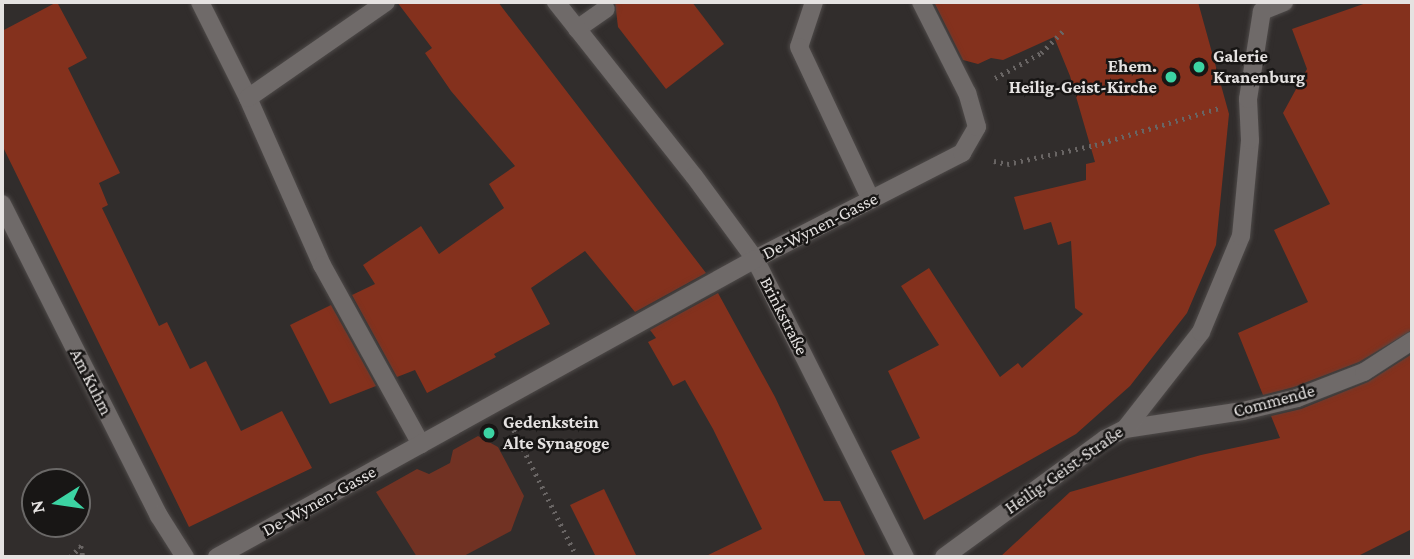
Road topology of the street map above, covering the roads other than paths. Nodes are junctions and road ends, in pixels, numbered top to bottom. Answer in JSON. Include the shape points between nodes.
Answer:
{"nodes":[{"id":1,"x":200,"y":2,"type":"edge"},
{"id":2,"x":385,"y":2,"type":"edge"},
{"id":3,"x":555,"y":2,"type":"edge"},
{"id":4,"x":814,"y":2,"type":"edge"},
{"id":5,"x":920,"y":2,"type":"edge"},
{"id":6,"x":1284,"y":2,"type":"edge"},
{"id":7,"x":1255,"y":6,"type":"edge"},
{"id":8,"x":606,"y":9,"type":"dead end"},
{"id":9,"x":577,"y":29,"type":"junction"},
{"id":10,"x":247,"y":98,"type":"junction"},
{"id":11,"x":871,"y":200,"type":"junction"},
{"id":12,"x":2,"y":204,"type":"edge"},
{"id":13,"x":755,"y":259,"type":"junction"},
{"id":14,"x":1412,"y":341,"type":"edge"},
{"id":15,"x":1125,"y":429,"type":"junction"},
{"id":16,"x":421,"y":444,"type":"junction"},
{"id":17,"x":185,"y":557,"type":"edge"},
{"id":18,"x":217,"y":557,"type":"edge"},
{"id":19,"x":905,"y":557,"type":"edge"},
{"id":20,"x":944,"y":557,"type":"edge"}],
"edges":[{"from":1,"to":10,"type":"street"},
{"from":2,"to":10,"type":"street"},
{"from":3,"to":9,"type":"street","name":"Brinkstraße"},
{"from":4,"to":11,"type":"street","via":[[799,47]]},
{"from":5,"to":11,"type":"street","name":"De-Wynen-Gasse","via":[[967,93],[977,127],[962,153]]},
{"from":6,"to":7,"type":"street"},
{"from":7,"to":15,"type":"street","name":"Heilig-Geist-Straße","via":[[1241,236],[1200,332]]},
{"from":8,"to":9,"type":"street"},
{"from":9,"to":13,"type":"street","name":"Brinkstraße"},
{"from":10,"to":16,"type":"street","via":[[322,265]]},
{"from":11,"to":13,"type":"street","name":"De-Wynen-Gasse"},
{"from":12,"to":17,"type":"street","name":"Am Kuhm","via":[[159,516]]},
{"from":13,"to":16,"type":"street","name":"De-Wynen-Gasse"},
{"from":13,"to":19,"type":"street","name":"Brinkstraße"},
{"from":14,"to":15,"type":"street","name":"Commende","via":[[1364,372],[1297,398]]},
{"from":15,"to":20,"type":"street","name":"Heilig-Geist-Straße"},
{"from":16,"to":18,"type":"street","name":"De-Wynen-Gasse"}]}
